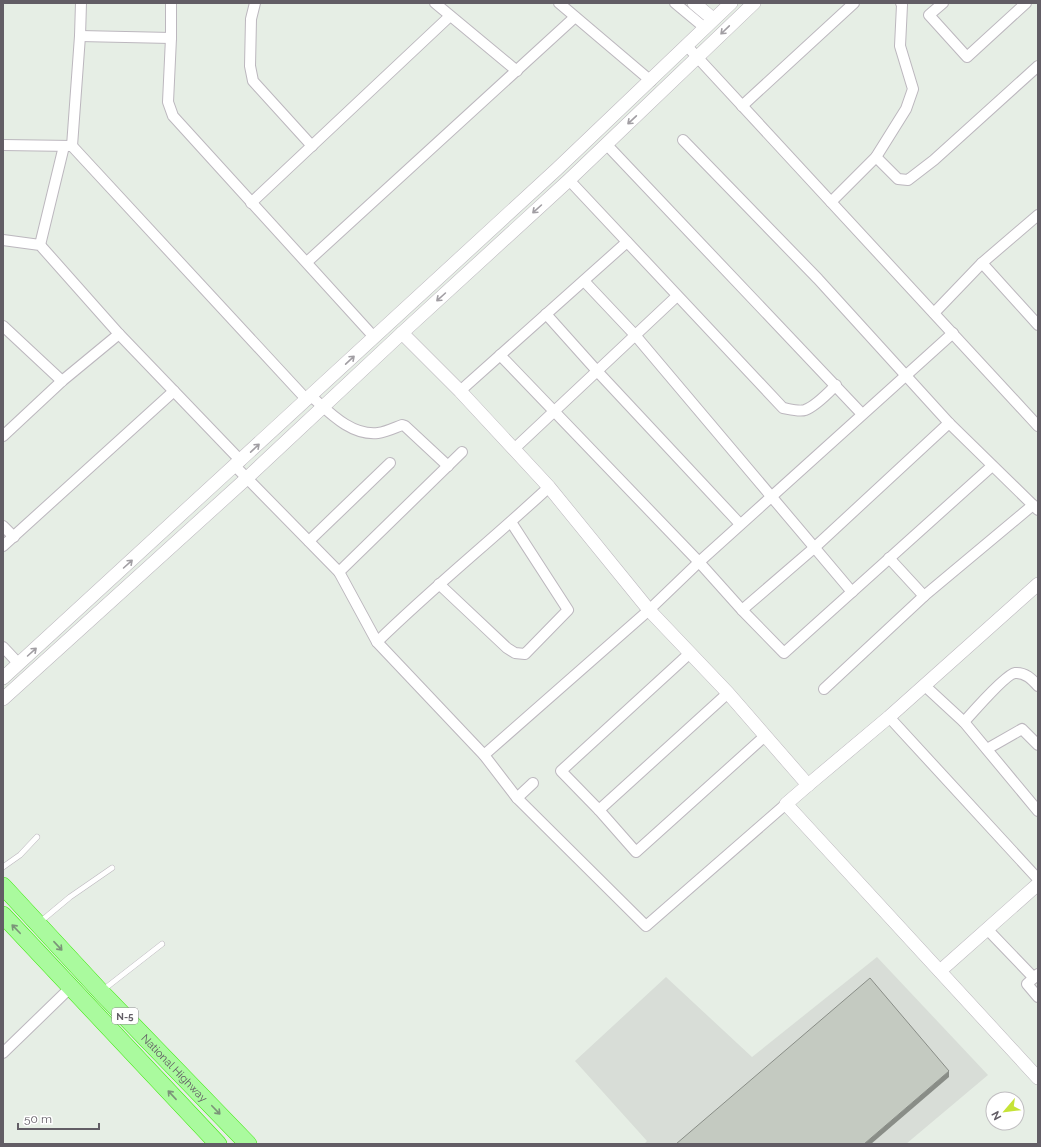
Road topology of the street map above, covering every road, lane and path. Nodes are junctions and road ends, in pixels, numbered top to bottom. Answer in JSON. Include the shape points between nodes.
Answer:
{"nodes":[{"id":1,"x":81,"y":3,"type":"edge"},
{"id":2,"x":171,"y":3,"type":"edge"},
{"id":3,"x":255,"y":3,"type":"edge"},
{"id":4,"x":434,"y":3,"type":"edge"},
{"id":5,"x":559,"y":3,"type":"edge"},
{"id":6,"x":675,"y":3,"type":"edge"},
{"id":7,"x":694,"y":3,"type":"edge"},
{"id":8,"x":754,"y":3,"type":"edge"},
{"id":9,"x":854,"y":3,"type":"edge"},
{"id":10,"x":900,"y":3,"type":"edge"},
{"id":11,"x":943,"y":3,"type":"edge"},
{"id":12,"x":1026,"y":3,"type":"edge"},
{"id":13,"x":717,"y":13,"type":"edge"},
{"id":14,"x":450,"y":16,"type":"junction"},
{"id":15,"x":575,"y":17,"type":"junction"},
{"id":16,"x":80,"y":36,"type":"junction"},
{"id":17,"x":172,"y":38,"type":"junction"},
{"id":18,"x":686,"y":45,"type":"junction"},
{"id":19,"x":697,"y":56,"type":"junction"},
{"id":20,"x":1038,"y":66,"type":"edge"},
{"id":21,"x":517,"y":71,"type":"junction"},
{"id":22,"x":651,"y":80,"type":"junction"},
{"id":23,"x":742,"y":106,"type":"junction"},
{"id":24,"x":683,"y":140,"type":"dead end"},
{"id":25,"x":606,"y":144,"type":"junction"},
{"id":26,"x":3,"y":145,"type":"edge"},
{"id":27,"x":68,"y":146,"type":"junction"},
{"id":28,"x":312,"y":146,"type":"junction"},
{"id":29,"x":876,"y":157,"type":"junction"},
{"id":30,"x":569,"y":180,"type":"junction"},
{"id":31,"x":831,"y":202,"type":"junction"},
{"id":32,"x":251,"y":203,"type":"junction"},
{"id":33,"x":1038,"y":215,"type":"edge"},
{"id":34,"x":3,"y":240,"type":"edge"},
{"id":35,"x":627,"y":242,"type":"junction"},
{"id":36,"x":40,"y":245,"type":"junction"},
{"id":37,"x":306,"y":262,"type":"junction"},
{"id":38,"x":982,"y":263,"type":"junction"},
{"id":39,"x":584,"y":281,"type":"junction"},
{"id":40,"x":677,"y":296,"type":"junction"},
{"id":41,"x":934,"y":313,"type":"junction"},
{"id":42,"x":546,"y":314,"type":"junction"},
{"id":43,"x":1038,"y":325,"type":"edge"},
{"id":44,"x":3,"y":326,"type":"edge"},
{"id":45,"x":402,"y":333,"type":"junction"},
{"id":46,"x":953,"y":333,"type":"junction"},
{"id":47,"x":119,"y":334,"type":"junction"},
{"id":48,"x":635,"y":336,"type":"junction"},
{"id":49,"x":374,"y":337,"type":"junction"},
{"id":50,"x":500,"y":355,"type":"junction"},
{"id":51,"x":597,"y":371,"type":"junction"},
{"id":52,"x":906,"y":376,"type":"junction"},
{"id":53,"x":62,"y":381,"type":"junction"},
{"id":54,"x":836,"y":385,"type":"junction"},
{"id":55,"x":174,"y":391,"type":"junction"},
{"id":56,"x":460,"y":391,"type":"junction"},
{"id":57,"x":309,"y":398,"type":"junction"},
{"id":58,"x":323,"y":407,"type":"junction"},
{"id":59,"x":555,"y":410,"type":"junction"},
{"id":60,"x":862,"y":414,"type":"junction"},
{"id":61,"x":949,"y":423,"type":"junction"},
{"id":62,"x":1038,"y":426,"type":"edge"},
{"id":63,"x":3,"y":436,"type":"edge"},
{"id":64,"x":514,"y":449,"type":"junction"},
{"id":65,"x":462,"y":452,"type":"dead end"},
{"id":66,"x":238,"y":463,"type":"junction"},
{"id":67,"x":390,"y":463,"type":"dead end"},
{"id":68,"x":448,"y":466,"type":"junction"},
{"id":69,"x":992,"y":466,"type":"junction"},
{"id":70,"x":246,"y":478,"type":"junction"},
{"id":71,"x":549,"y":487,"type":"junction"},
{"id":72,"x":771,"y":496,"type":"junction"},
{"id":73,"x":192,"y":505,"type":"junction"},
{"id":74,"x":1035,"y":507,"type":"edge"},
{"id":75,"x":203,"y":517,"type":"junction"},
{"id":76,"x":512,"y":522,"type":"junction"},
{"id":77,"x":740,"y":524,"type":"junction"},
{"id":78,"x":3,"y":526,"type":"edge"},
{"id":79,"x":14,"y":537,"type":"junction"},
{"id":80,"x":309,"y":541,"type":"junction"},
{"id":81,"x":3,"y":546,"type":"edge"},
{"id":82,"x":814,"y":548,"type":"junction"},
{"id":83,"x":889,"y":558,"type":"junction"},
{"id":84,"x":699,"y":562,"type":"junction"},
{"id":85,"x":339,"y":572,"type":"junction"},
{"id":86,"x":440,"y":584,"type":"junction"},
{"id":87,"x":1038,"y":584,"type":"edge"},
{"id":88,"x":852,"y":592,"type":"junction"},
{"id":89,"x":924,"y":596,"type":"junction"},
{"id":90,"x":649,"y":610,"type":"junction"},
{"id":91,"x":742,"y":610,"type":"junction"},
{"id":92,"x":377,"y":642,"type":"junction"},
{"id":93,"x":3,"y":647,"type":"edge"},
{"id":94,"x":690,"y":653,"type":"junction"},
{"id":95,"x":18,"y":664,"type":"junction"},
{"id":96,"x":3,"y":678,"type":"edge"},
{"id":97,"x":925,"y":686,"type":"junction"},
{"id":98,"x":1038,"y":686,"type":"edge"},
{"id":99,"x":824,"y":689,"type":"dead end"},
{"id":100,"x":728,"y":693,"type":"junction"},
{"id":101,"x":3,"y":699,"type":"edge"},
{"id":102,"x":889,"y":717,"type":"junction"},
{"id":103,"x":964,"y":722,"type":"junction"},
{"id":104,"x":765,"y":736,"type":"junction"},
{"id":105,"x":1038,"y":745,"type":"edge"},
{"id":106,"x":987,"y":749,"type":"junction"},
{"id":107,"x":484,"y":755,"type":"junction"},
{"id":108,"x":533,"y":783,"type":"dead end"},
{"id":109,"x":808,"y":785,"type":"junction"},
{"id":110,"x":517,"y":798,"type":"junction"},
{"id":111,"x":786,"y":804,"type":"junction"},
{"id":112,"x":599,"y":810,"type":"junction"},
{"id":113,"x":1038,"y":811,"type":"edge"},
{"id":114,"x":37,"y":837,"type":"dead end"},
{"id":115,"x":3,"y":867,"type":"edge"},
{"id":116,"x":112,"y":868,"type":"dead end"},
{"id":117,"x":1038,"y":879,"type":"edge"},
{"id":118,"x":1038,"y":884,"type":"edge"},
{"id":119,"x":3,"y":886,"type":"edge"},
{"id":120,"x":3,"y":915,"type":"edge"},
{"id":121,"x":37,"y":924,"type":"junction"},
{"id":122,"x":987,"y":929,"type":"junction"},
{"id":123,"x":162,"y":944,"type":"dead end"},
{"id":124,"x":940,"y":971,"type":"junction"},
{"id":125,"x":1036,"y":976,"type":"edge"},
{"id":126,"x":71,"y":987,"type":"junction"},
{"id":127,"x":101,"y":992,"type":"junction"},
{"id":128,"x":1038,"y":997,"type":"edge"},
{"id":129,"x":3,"y":1054,"type":"edge"},
{"id":130,"x":1038,"y":1078,"type":"edge"},
{"id":131,"x":218,"y":1144,"type":"edge"},
{"id":132,"x":248,"y":1144,"type":"edge"}],
"edges":[{"from":1,"to":16,"type":"street"},
{"from":2,"to":17,"type":"street"},
{"from":3,"to":28,"type":"street","via":[[250,66],[253,81]]},
{"from":4,"to":14,"type":"street"},
{"from":5,"to":15,"type":"street"},
{"from":6,"to":13,"type":"street"},
{"from":7,"to":13,"type":"street"},
{"from":8,"to":19,"type":"street","one_way":true},
{"from":9,"to":23,"type":"street"},
{"from":10,"to":29,"type":"street","via":[[900,46],[913,89],[906,109]]},
{"from":11,"to":12,"type":"street","via":[[929,15],[968,57]]},
{"from":13,"to":18,"type":"street"},
{"from":14,"to":21,"type":"street"},
{"from":14,"to":28,"type":"street"},
{"from":15,"to":21,"type":"street"},
{"from":15,"to":22,"type":"street"},
{"from":16,"to":17,"type":"street"},
{"from":16,"to":27,"type":"street"},
{"from":17,"to":32,"type":"street","via":[[168,102],[172,116]]},
{"from":18,"to":19,"type":"street"},
{"from":18,"to":22,"type":"street"},
{"from":19,"to":23,"type":"street"},
{"from":19,"to":25,"type":"street","one_way":true},
{"from":20,"to":29,"type":"street","via":[[934,160],[908,180],[898,179]]},
{"from":21,"to":37,"type":"street"},
{"from":22,"to":49,"type":"street"},
{"from":23,"to":31,"type":"street"},
{"from":24,"to":52,"type":"street"},
{"from":25,"to":30,"type":"street"},
{"from":25,"to":54,"type":"street"},
{"from":26,"to":27,"type":"street"},
{"from":27,"to":36,"type":"street"},
{"from":27,"to":57,"type":"street"},
{"from":28,"to":32,"type":"street"},
{"from":29,"to":31,"type":"street"},
{"from":30,"to":35,"type":"street"},
{"from":30,"to":45,"type":"street","one_way":true},
{"from":31,"to":41,"type":"street"},
{"from":32,"to":37,"type":"street"},
{"from":33,"to":38,"type":"street"},
{"from":34,"to":36,"type":"street"},
{"from":35,"to":39,"type":"street"},
{"from":35,"to":40,"type":"street"},
{"from":36,"to":47,"type":"street"},
{"from":37,"to":49,"type":"street"},
{"from":38,"to":41,"type":"street"},
{"from":38,"to":43,"type":"street"},
{"from":39,"to":42,"type":"street"},
{"from":39,"to":48,"type":"street"},
{"from":40,"to":48,"type":"street"},
{"from":40,"to":54,"type":"street","via":[[783,408],[805,410]]},
{"from":41,"to":46,"type":"street"},
{"from":42,"to":50,"type":"street"},
{"from":42,"to":51,"type":"street"},
{"from":44,"to":53,"type":"street"},
{"from":45,"to":56,"type":"street"},
{"from":45,"to":58,"type":"street"},
{"from":46,"to":52,"type":"street"},
{"from":46,"to":62,"type":"street"},
{"from":47,"to":53,"type":"street"},
{"from":47,"to":55,"type":"street"},
{"from":48,"to":51,"type":"street"},
{"from":48,"to":72,"type":"street"},
{"from":57,"to":49,"type":"street","one_way":true},
{"from":50,"to":56,"type":"street"},
{"from":50,"to":59,"type":"street"},
{"from":51,"to":59,"type":"street"},
{"from":51,"to":77,"type":"street"},
{"from":52,"to":60,"type":"street"},
{"from":52,"to":61,"type":"street"},
{"from":53,"to":63,"type":"street"},
{"from":54,"to":60,"type":"street"},
{"from":55,"to":66,"type":"street"},
{"from":55,"to":79,"type":"street"},
{"from":56,"to":64,"type":"street"},
{"from":57,"to":58,"type":"street"},
{"from":66,"to":57,"type":"street","one_way":true},
{"from":58,"to":68,"type":"street","via":[[349,427],[362,432],[376,433],[405,426]]},
{"from":58,"to":70,"type":"street"},
{"from":59,"to":64,"type":"street"},
{"from":59,"to":84,"type":"street"},
{"from":60,"to":72,"type":"street"},
{"from":61,"to":69,"type":"street"},
{"from":61,"to":82,"type":"street"},
{"from":64,"to":71,"type":"street"},
{"from":65,"to":68,"type":"street"},
{"from":66,"to":70,"type":"street"},
{"from":66,"to":73,"type":"street"},
{"from":67,"to":80,"type":"street"},
{"from":68,"to":85,"type":"street"},
{"from":69,"to":74,"type":"street"},
{"from":69,"to":83,"type":"street"},
{"from":70,"to":75,"type":"street"},
{"from":70,"to":80,"type":"street"},
{"from":71,"to":76,"type":"street"},
{"from":71,"to":90,"type":"street"},
{"from":72,"to":77,"type":"street"},
{"from":72,"to":82,"type":"street"},
{"from":73,"to":75,"type":"street"},
{"from":95,"to":73,"type":"street","one_way":true},
{"from":74,"to":89,"type":"street"},
{"from":75,"to":101,"type":"street"},
{"from":76,"to":86,"type":"street"},
{"from":76,"to":86,"type":"street","via":[[568,610],[525,654],[515,654]]},
{"from":77,"to":84,"type":"street"},
{"from":78,"to":79,"type":"street"},
{"from":79,"to":81,"type":"street"},
{"from":80,"to":85,"type":"street"},
{"from":82,"to":88,"type":"street"},
{"from":82,"to":91,"type":"street"},
{"from":83,"to":88,"type":"street"},
{"from":83,"to":89,"type":"street"},
{"from":84,"to":90,"type":"street"},
{"from":84,"to":91,"type":"street"},
{"from":85,"to":92,"type":"street"},
{"from":86,"to":92,"type":"street","via":[[414,605]]},
{"from":87,"to":97,"type":"street"},
{"from":88,"to":91,"type":"street","via":[[784,653]]},
{"from":89,"to":99,"type":"street"},
{"from":90,"to":94,"type":"street"},
{"from":90,"to":107,"type":"street"},
{"from":92,"to":107,"type":"street"},
{"from":93,"to":95,"type":"street"},
{"from":94,"to":100,"type":"street"},
{"from":94,"to":112,"type":"street","via":[[561,771]]},
{"from":95,"to":96,"type":"street"},
{"from":97,"to":102,"type":"street"},
{"from":97,"to":103,"type":"street"},
{"from":98,"to":103,"type":"street","via":[[1023,673],[1013,672]]},
{"from":100,"to":104,"type":"street"},
{"from":100,"to":112,"type":"street"},
{"from":102,"to":109,"type":"street"},
{"from":102,"to":117,"type":"street"},
{"from":103,"to":106,"type":"street"},
{"from":104,"to":109,"type":"street"},
{"from":104,"to":112,"type":"street","via":[[636,852]]},
{"from":105,"to":106,"type":"street","via":[[1022,729]]},
{"from":106,"to":113,"type":"street"},
{"from":107,"to":110,"type":"street"},
{"from":108,"to":110,"type":"street"},
{"from":109,"to":111,"type":"street"},
{"from":110,"to":111,"type":"street","via":[[646,926]]},
{"from":111,"to":124,"type":"street"},
{"from":114,"to":115,"type":"lane","via":[[20,855]]},
{"from":116,"to":121,"type":"lane"},
{"from":118,"to":122,"type":"street"},
{"from":119,"to":121,"type":"highway","name":"National Highway","number":"N-5"},
{"from":126,"to":120,"type":"highway","name":"National Highway","number":"N-5","one_way":true},
{"from":121,"to":127,"type":"highway","name":"National Highway","number":"N-5","one_way":true},
{"from":122,"to":124,"type":"street"},
{"from":122,"to":125,"type":"street"},
{"from":123,"to":127,"type":"lane"},
{"from":124,"to":130,"type":"street"},
{"from":125,"to":128,"type":"street","via":[[1027,984]]},
{"from":126,"to":129,"type":"street"},
{"from":131,"to":126,"type":"highway","name":"National Highway","number":"N-5","one_way":true},
{"from":127,"to":132,"type":"highway","name":"National Highway","number":"N-5","one_way":true}]}
